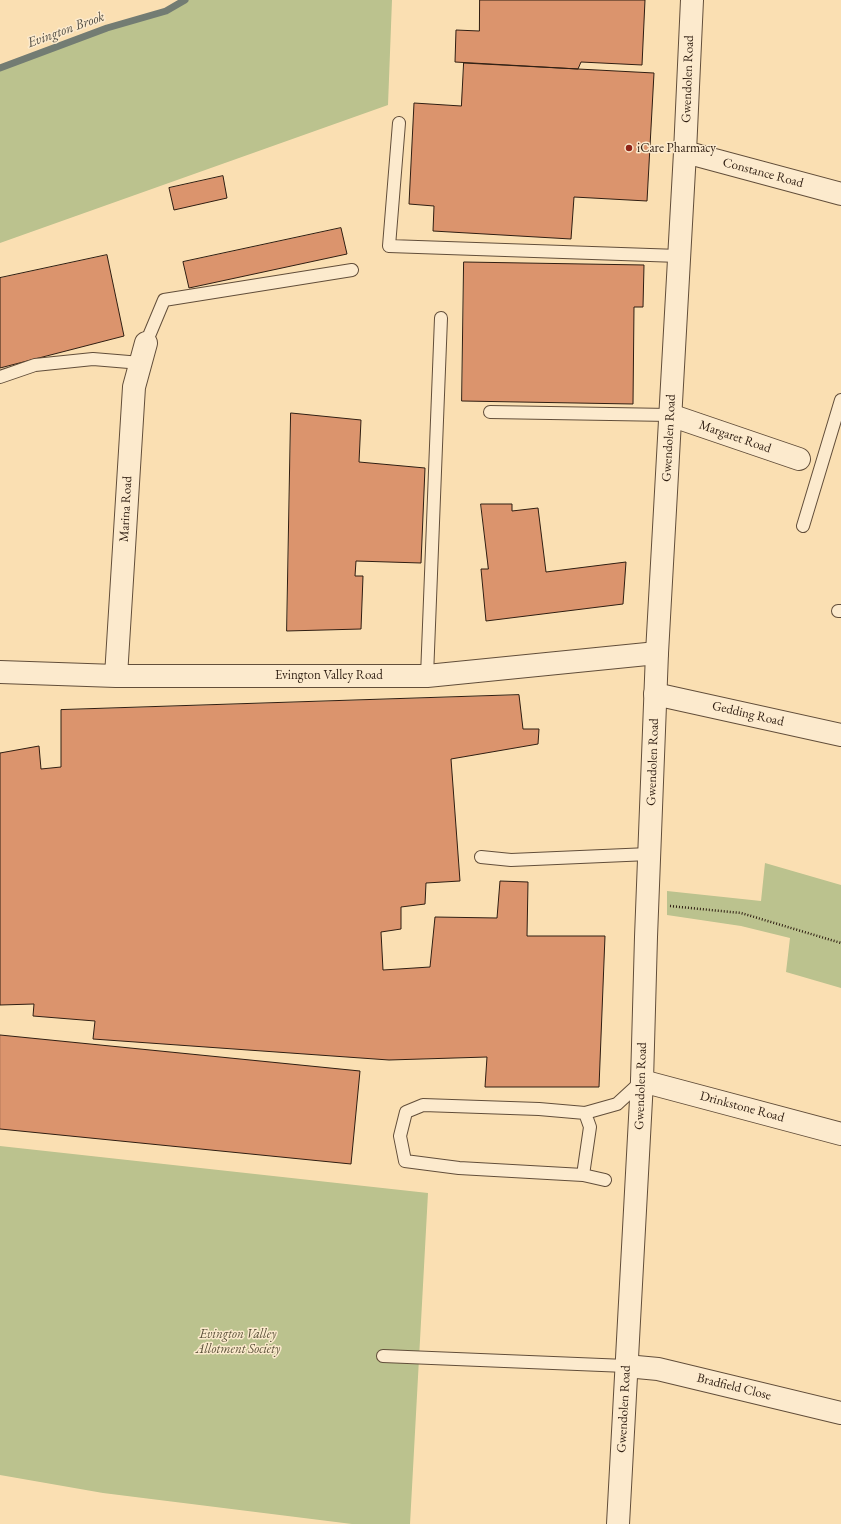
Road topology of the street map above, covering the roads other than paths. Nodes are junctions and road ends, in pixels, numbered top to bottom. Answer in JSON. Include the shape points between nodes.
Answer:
{"nodes":[{"id":1,"x":692,"y":0,"type":"edge"},
{"id":2,"x":399,"y":123,"type":"dead end"},
{"id":3,"x":685,"y":152,"type":"junction"},
{"id":4,"x":841,"y":194,"type":"edge"},
{"id":5,"x":680,"y":256,"type":"junction"},
{"id":6,"x":352,"y":270,"type":"dead end"},
{"id":7,"x":441,"y":318,"type":"dead end"},
{"id":8,"x":144,"y":353,"type":"junction"},
{"id":9,"x":0,"y":377,"type":"edge"},
{"id":10,"x":841,"y":400,"type":"edge"},
{"id":11,"x":490,"y":412,"type":"dead end"},
{"id":12,"x":670,"y":415,"type":"junction"},
{"id":13,"x":799,"y":459,"type":"joint"},
{"id":14,"x":821,"y":465,"type":"junction"},
{"id":15,"x":803,"y":526,"type":"dead end"},
{"id":16,"x":657,"y":653,"type":"junction"},
{"id":17,"x":0,"y":672,"type":"edge"},
{"id":18,"x":116,"y":676,"type":"junction"},
{"id":19,"x":427,"y":676,"type":"junction"},
{"id":20,"x":656,"y":694,"type":"junction"},
{"id":21,"x":841,"y":735,"type":"edge"},
{"id":22,"x":649,"y":854,"type":"junction"},
{"id":23,"x":480,"y":857,"type":"dead end"},
{"id":24,"x":642,"y":1082,"type":"junction"},
{"id":25,"x":585,"y":1113,"type":"junction"},
{"id":26,"x":841,"y":1134,"type":"edge"},
{"id":27,"x":583,"y":1175,"type":"junction"},
{"id":28,"x":605,"y":1180,"type":"dead end"},
{"id":29,"x":383,"y":1356,"type":"dead end"},
{"id":30,"x":626,"y":1366,"type":"junction"},
{"id":31,"x":841,"y":1413,"type":"edge"},
{"id":32,"x":618,"y":1524,"type":"edge"}],
"edges":[{"from":1,"to":3,"type":"street","name":"Gwendolen Road"},
{"from":2,"to":5,"type":"lane","via":[[389,246]]},
{"from":3,"to":4,"type":"street","name":"Constance Road"},
{"from":3,"to":5,"type":"street","name":"Gwendolen Road"},
{"from":5,"to":12,"type":"street","name":"Gwendolen Road"},
{"from":6,"to":8,"type":"lane","via":[[164,300]]},
{"from":7,"to":19,"type":"lane"},
{"from":8,"to":9,"type":"lane","via":[[35,364]]},
{"from":8,"to":18,"type":"street","name":"Marina Road","via":[[134,387]]},
{"from":10,"to":14,"type":"lane"},
{"from":11,"to":12,"type":"lane"},
{"from":12,"to":13,"type":"street","name":"Margaret Road"},
{"from":12,"to":16,"type":"street","name":"Gwendolen Road"},
{"from":13,"to":14,"type":"lane"},
{"from":14,"to":15,"type":"lane"},
{"from":16,"to":19,"type":"street","name":"Evington Valley Road"},
{"from":16,"to":20,"type":"street","name":"Gwendolen Road"},
{"from":17,"to":18,"type":"street","name":"Evington Valley Road"},
{"from":18,"to":19,"type":"street","name":"Evington Valley Road"},
{"from":20,"to":21,"type":"street","name":"Gedding Road"},
{"from":20,"to":22,"type":"street","name":"Gwendolen Road"},
{"from":22,"to":23,"type":"lane","via":[[511,860]]},
{"from":22,"to":24,"type":"street","name":"Gwendolen Road"},
{"from":24,"to":25,"type":"lane","via":[[617,1104]]},
{"from":24,"to":26,"type":"street","name":"Drinkstone Road"},
{"from":24,"to":30,"type":"street","name":"Gwendolen Road"},
{"from":25,"to":27,"type":"lane","via":[[590,1127]]},
{"from":25,"to":27,"type":"lane","via":[[424,1105],[406,1112],[400,1136],[405,1161],[459,1168]]},
{"from":27,"to":28,"type":"lane"},
{"from":29,"to":30,"type":"lane"},
{"from":30,"to":31,"type":"street","name":"Bradfield Close","via":[[658,1369]]},
{"from":30,"to":32,"type":"street","name":"Gwendolen Road"}]}
